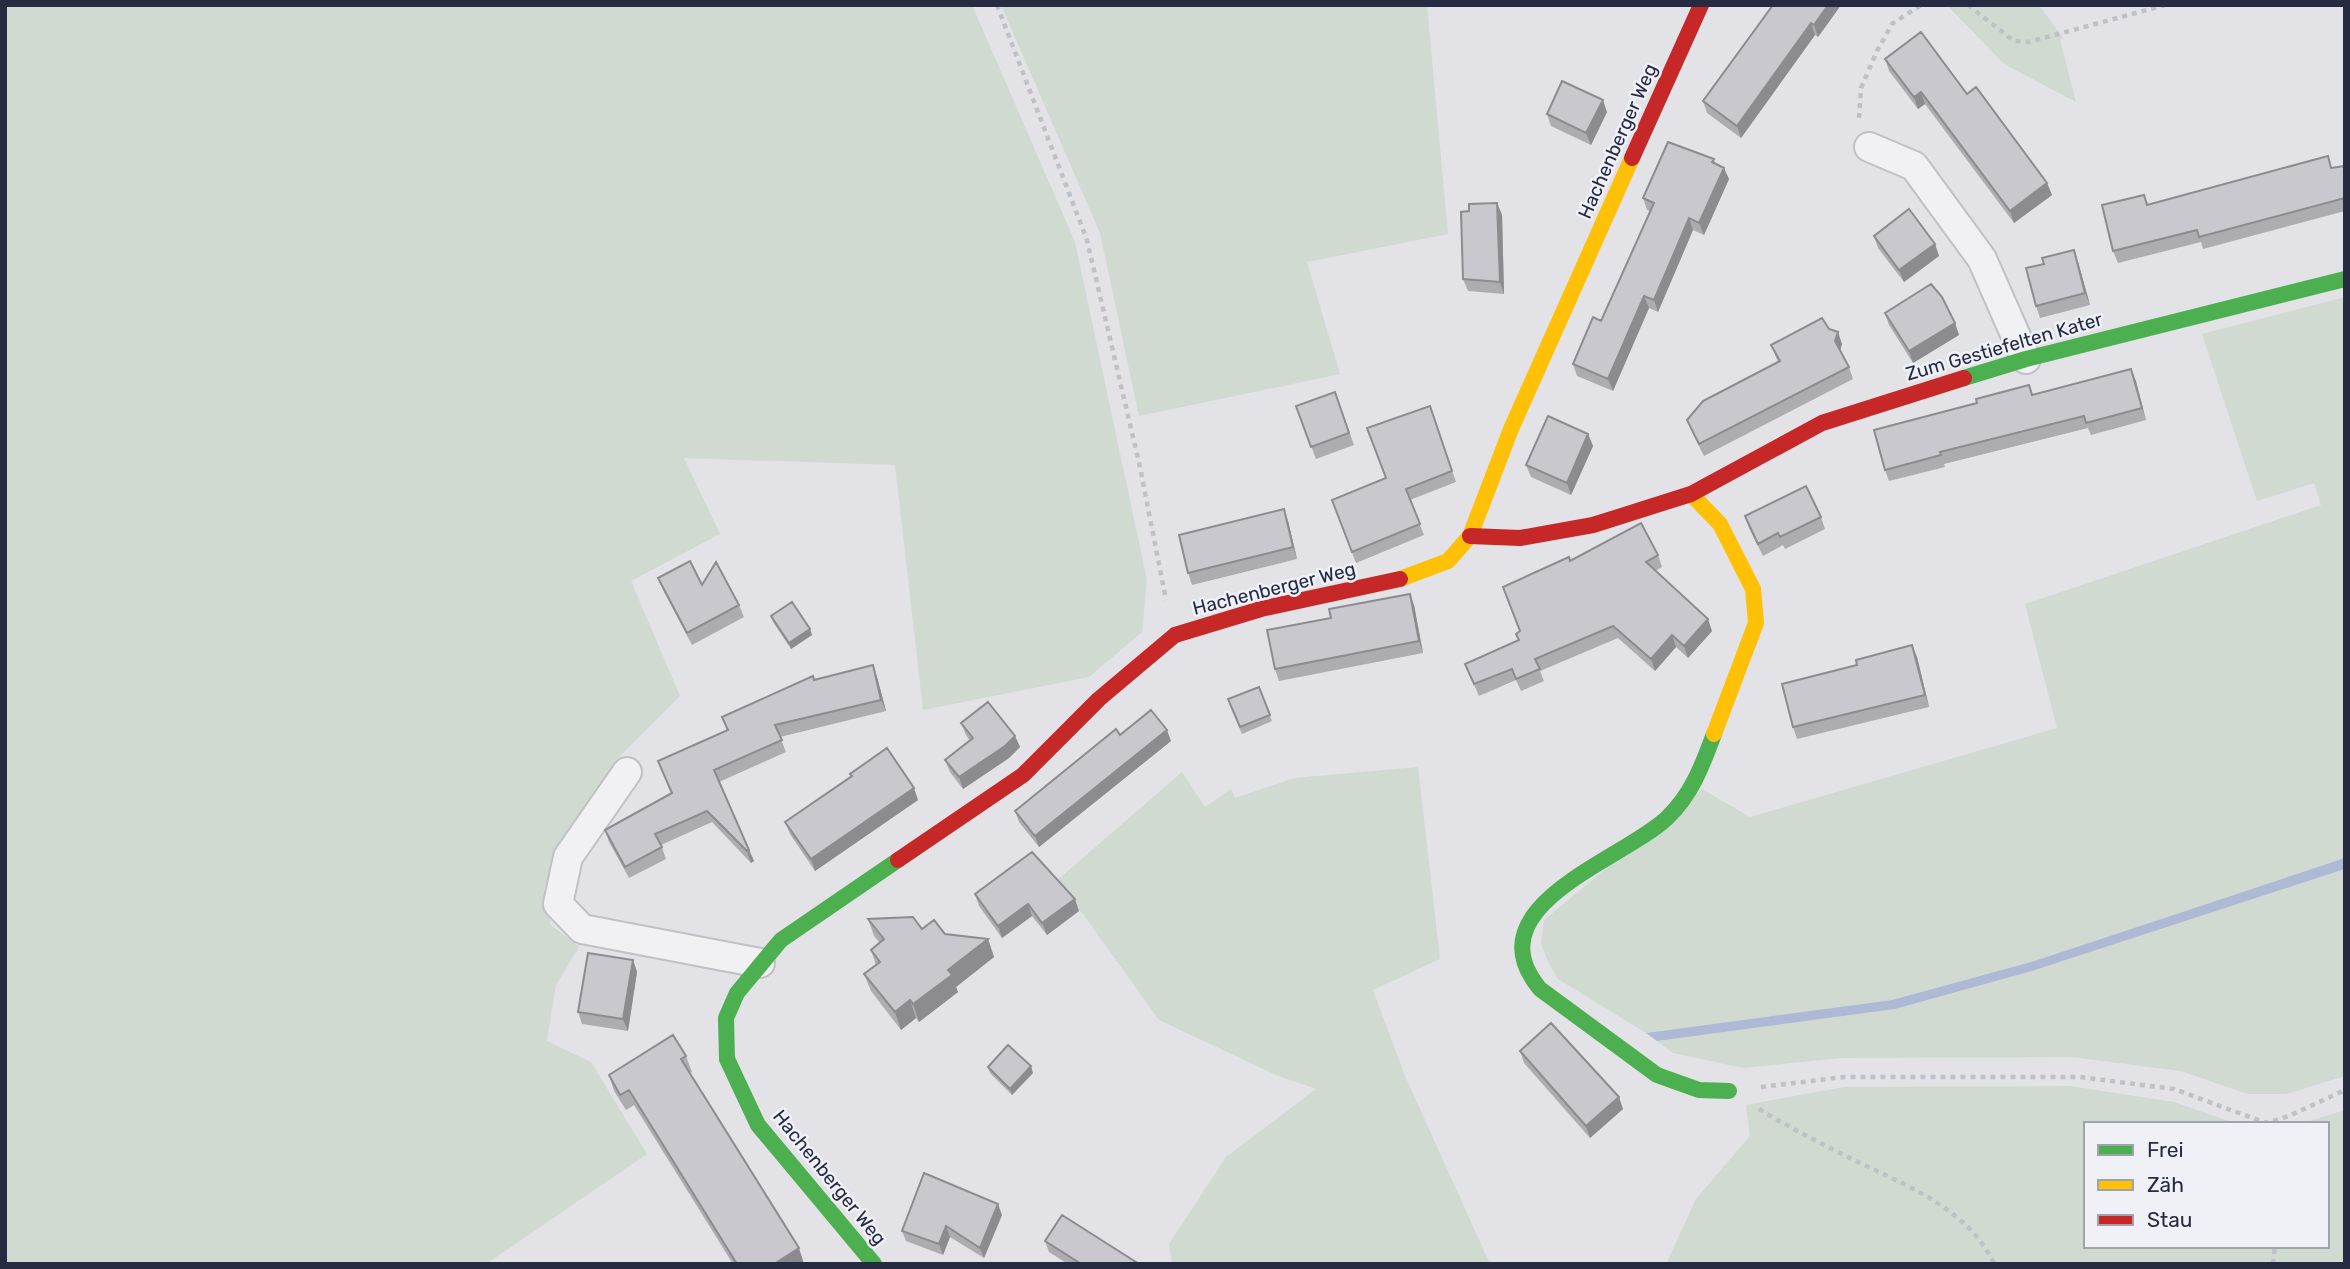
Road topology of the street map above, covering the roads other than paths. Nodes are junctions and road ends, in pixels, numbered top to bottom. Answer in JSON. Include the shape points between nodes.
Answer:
{"nodes":[{"id":1,"x":1701,"y":5,"type":"edge"},
{"id":2,"x":1869,"y":147,"type":"road end"},
{"id":3,"x":2345,"y":279,"type":"edge"},
{"id":4,"x":2026,"y":359,"type":"junction"},
{"id":5,"x":1690,"y":494,"type":"junction"},
{"id":6,"x":1470,"y":536,"type":"junction"},
{"id":7,"x":627,"y":772,"type":"dead end"},
{"id":8,"x":760,"y":963,"type":"junction"},
{"id":9,"x":1729,"y":1091,"type":"road end"},
{"id":10,"x":874,"y":1264,"type":"edge"}],
"edges":[{"from":1,"to":6,"type":"street","name":"Hachenberger Weg","via":[[1511,429]]},
{"from":2,"to":4,"type":"street","via":[[1914,166],[1982,259]]},
{"from":3,"to":4,"type":"street","name":"Zum Gestiefelten Kater"},
{"from":4,"to":5,"type":"street","name":"Zum Gestiefelten Kater","via":[[1822,422]]},
{"from":5,"to":6,"type":"street","name":"Zum Gestiefelten Kater","via":[[1593,525],[1520,538]]},
{"from":5,"to":9,"type":"street","via":[[1720,524],[1753,589],[1756,623],[1695,783],[1669,817],[1547,898],[1521,936],[1527,972],[1540,989],[1657,1075],[1699,1090]]},
{"from":6,"to":8,"type":"street","name":"Hachenberger Weg","via":[[1448,561],[1400,579],[1261,609],[1175,635],[1099,699],[1023,775],[804,922]]},
{"from":7,"to":8,"type":"street","via":[[568,858],[558,904],[582,929]]},
{"from":8,"to":10,"type":"street","name":"Hachenberger Weg","via":[[737,992],[726,1018],[727,1059],[758,1125]]}]}
